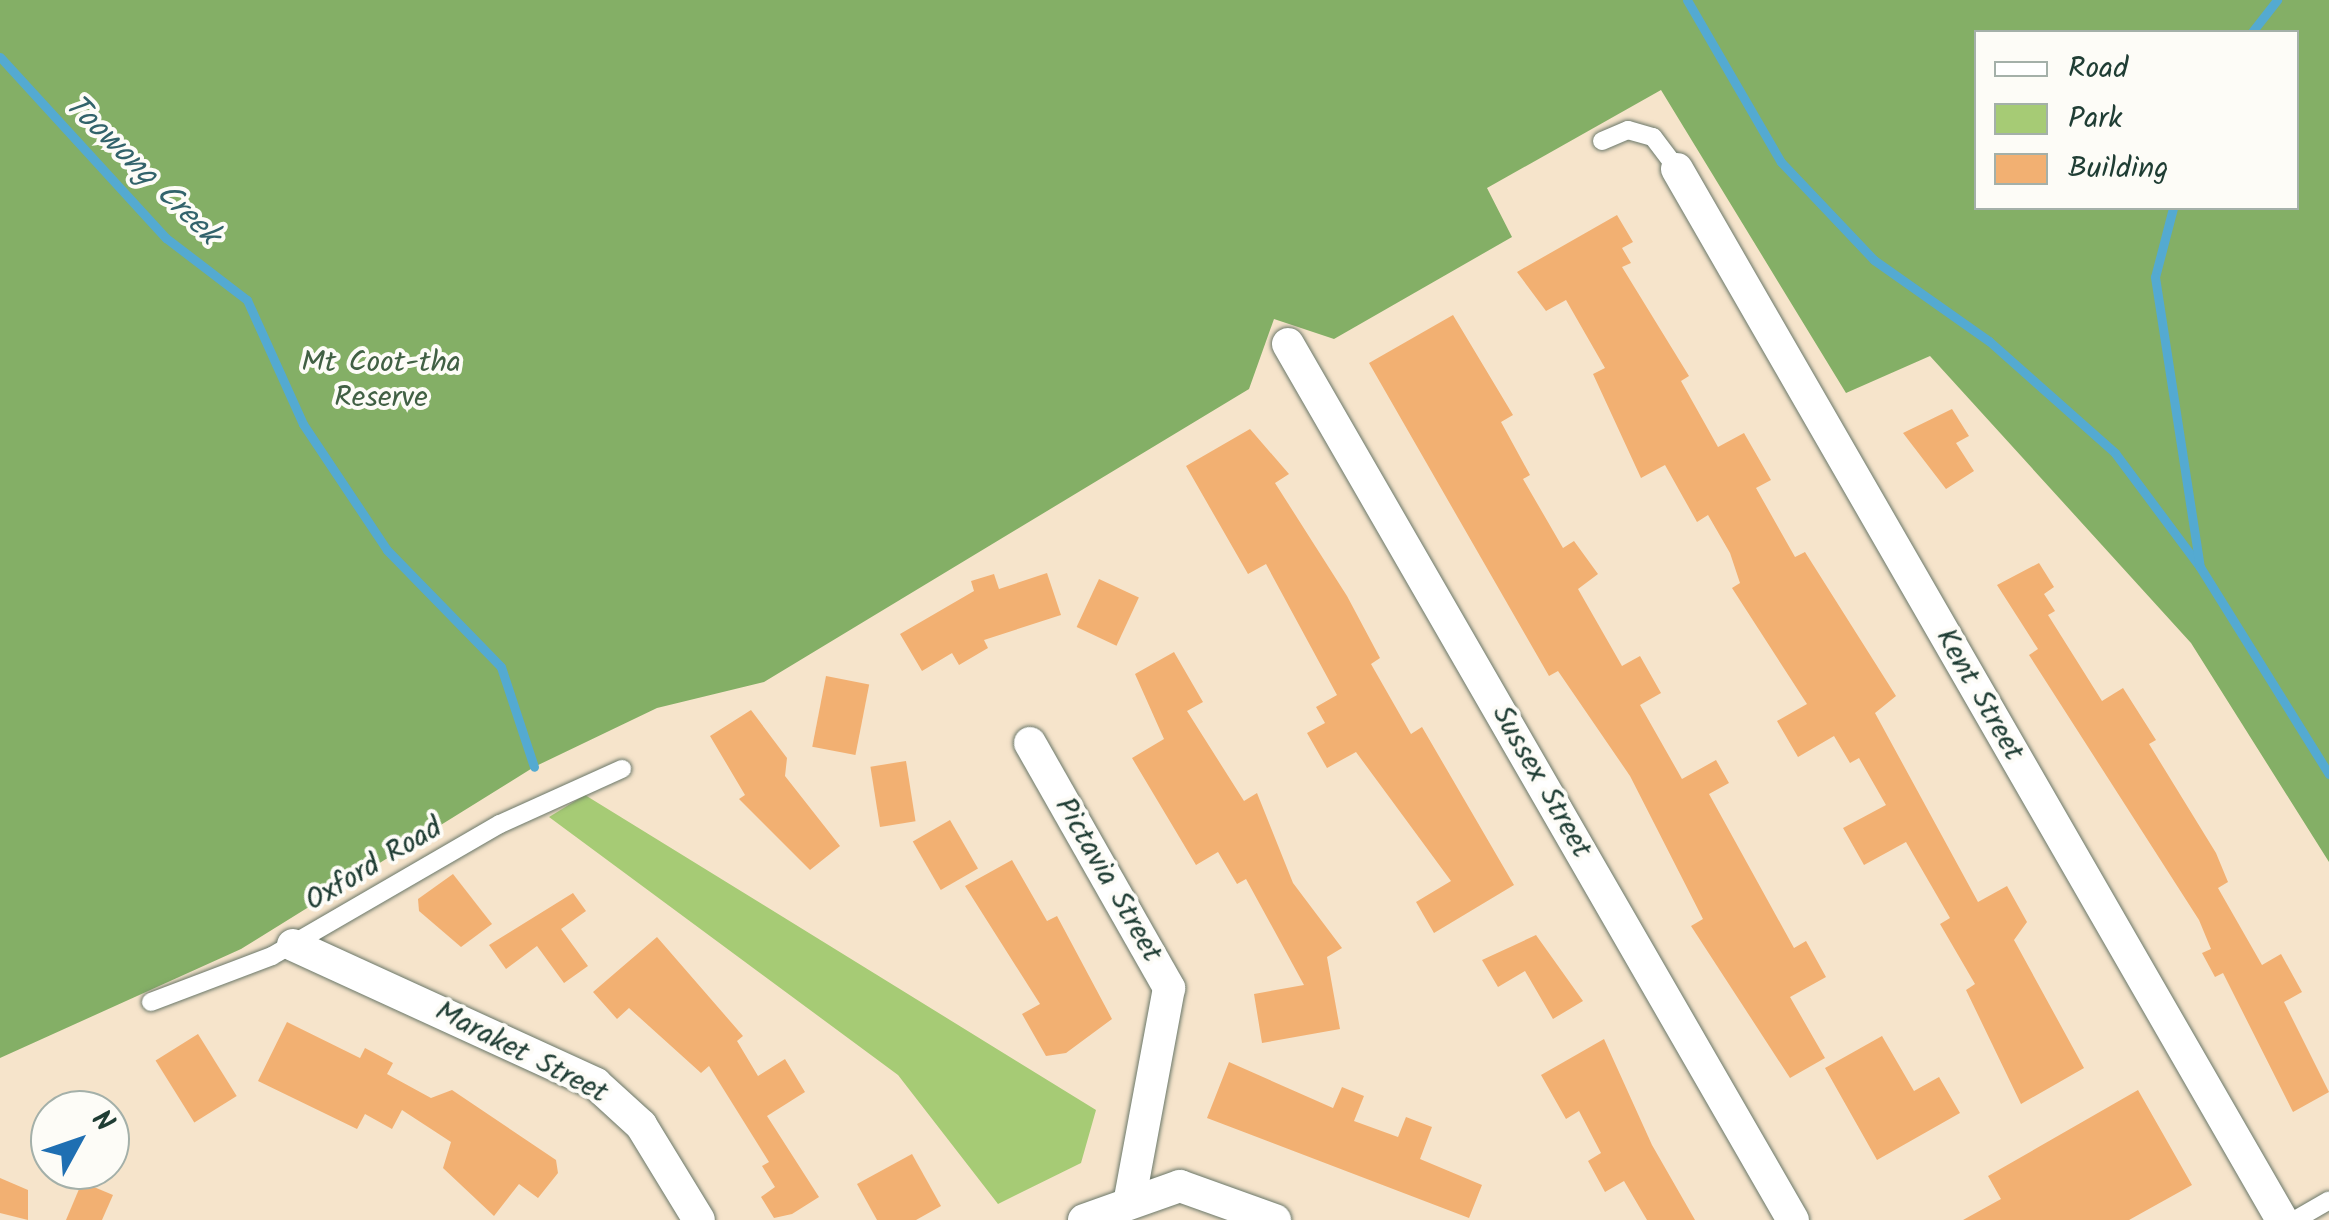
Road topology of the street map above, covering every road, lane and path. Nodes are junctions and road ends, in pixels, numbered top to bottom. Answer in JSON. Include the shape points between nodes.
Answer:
{"nodes":[{"id":1,"x":1602,"y":141,"type":"dead end"},
{"id":2,"x":1677,"y":170,"type":"joint"},
{"id":3,"x":1288,"y":344,"type":"dead end"},
{"id":4,"x":1030,"y":743,"type":"dead end"},
{"id":5,"x":622,"y":769,"type":"dead end"},
{"id":6,"x":293,"y":945,"type":"junction"},
{"id":7,"x":151,"y":1002,"type":"dead end"},
{"id":8,"x":1130,"y":1198,"type":"junction"},
{"id":9,"x":2329,"y":1200,"type":"edge"},
{"id":10,"x":699,"y":1220,"type":"edge"},
{"id":11,"x":1084,"y":1220,"type":"edge"},
{"id":12,"x":1276,"y":1220,"type":"edge"},
{"id":13,"x":1793,"y":1220,"type":"edge"},
{"id":14,"x":2282,"y":1220,"type":"edge"},
{"id":15,"x":2295,"y":1220,"type":"edge"}],
"edges":[{"from":1,"to":2,"type":"lane","via":[[1628,130],[1653,137]]},
{"from":2,"to":14,"type":"street","name":"Kent Street"},
{"from":3,"to":13,"type":"street","name":"Sussex Street"},
{"from":4,"to":8,"type":"street","name":"Pictavia Street","via":[[1168,988]]},
{"from":5,"to":6,"type":"lane","name":"Oxford Road","via":[[490,829]]},
{"from":6,"to":7,"type":"lane","name":"Oxford Road"},
{"from":6,"to":10,"type":"street","name":"Maraket Street","via":[[596,1084],[648,1132]]},
{"from":8,"to":11,"type":"street"},
{"from":8,"to":12,"type":"street","via":[[1189,1188]]},
{"from":9,"to":15,"type":"lane"}]}
